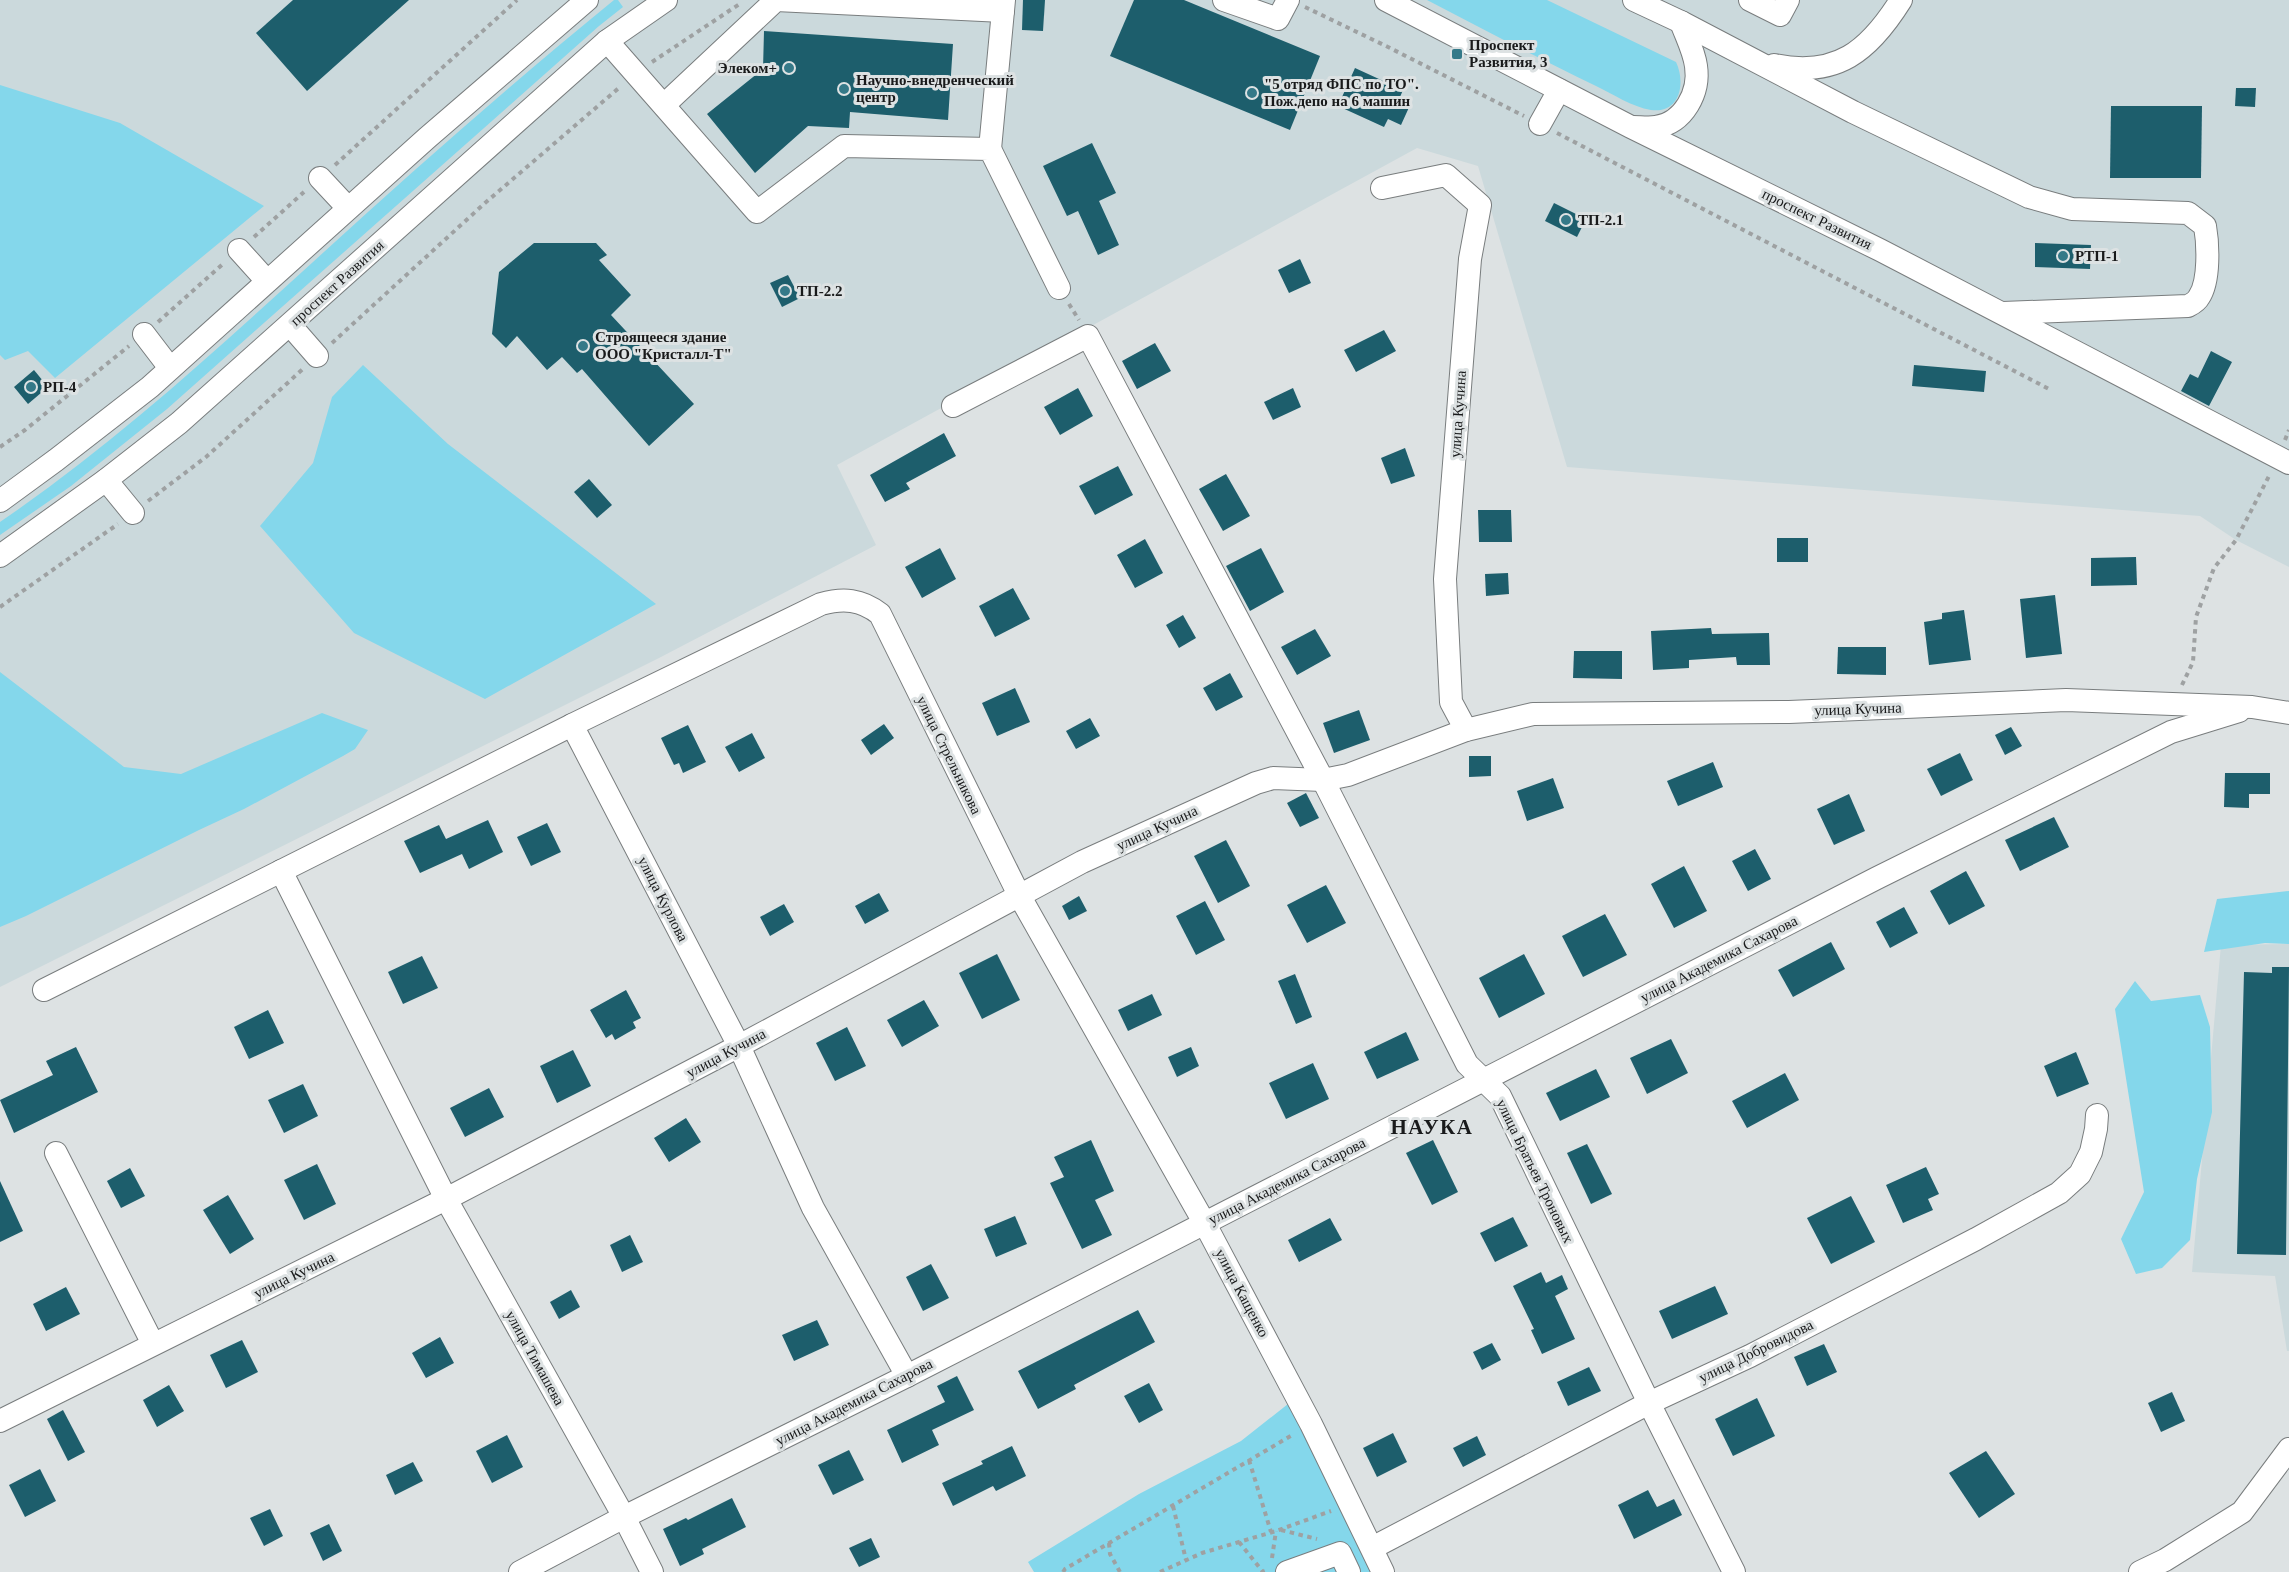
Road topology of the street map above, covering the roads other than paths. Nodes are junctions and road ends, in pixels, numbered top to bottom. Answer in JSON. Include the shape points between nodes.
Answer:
{"nodes":[{"id":1,"x":587,"y":0,"type":"edge"},
{"id":2,"x":666,"y":0,"type":"edge"},
{"id":3,"x":1224,"y":0,"type":"edge"},
{"id":4,"x":1386,"y":0,"type":"edge"},
{"id":5,"x":1634,"y":0,"type":"edge"},
{"id":6,"x":1788,"y":0,"type":"edge"},
{"id":7,"x":1901,"y":0,"type":"edge"},
{"id":8,"x":1294,"y":2,"type":"edge"},
{"id":9,"x":1758,"y":2,"type":"edge"},
{"id":10,"x":1004,"y":6,"type":"edge"},
{"id":11,"x":1681,"y":22,"type":"junction"},
{"id":12,"x":607,"y":41,"type":"junction"},
{"id":13,"x":1755,"y":61,"type":"junction"},
{"id":14,"x":1559,"y":90,"type":"junction"},
{"id":15,"x":664,"y":105,"type":"junction"},
{"id":16,"x":1540,"y":124,"type":"road end"},
{"id":17,"x":1631,"y":127,"type":"junction"},
{"id":18,"x":990,"y":149,"type":"junction"},
{"id":19,"x":320,"y":178,"type":"road end"},
{"id":20,"x":1382,"y":188,"type":"dead end"},
{"id":21,"x":348,"y":208,"type":"junction"},
{"id":22,"x":239,"y":250,"type":"road end"},
{"id":23,"x":267,"y":281,"type":"junction"},
{"id":24,"x":1059,"y":288,"type":"road end"},
{"id":25,"x":2002,"y":313,"type":"junction"},
{"id":26,"x":290,"y":326,"type":"junction"},
{"id":27,"x":144,"y":334,"type":"road end"},
{"id":28,"x":317,"y":356,"type":"road end"},
{"id":29,"x":170,"y":368,"type":"junction"},
{"id":30,"x":953,"y":406,"type":"dead end"},
{"id":31,"x":2284,"y":460,"type":"edge"},
{"id":32,"x":106,"y":480,"type":"junction"},
{"id":33,"x":0,"y":501,"type":"edge"},
{"id":34,"x":133,"y":513,"type":"road end"},
{"id":35,"x":0,"y":556,"type":"edge"},
{"id":36,"x":2174,"y":702,"type":"junction"},
{"id":37,"x":2252,"y":707,"type":"junction"},
{"id":38,"x":2289,"y":713,"type":"edge"},
{"id":39,"x":572,"y":725,"type":"junction"},
{"id":40,"x":1466,"y":730,"type":"junction"},
{"id":41,"x":2171,"y":732,"type":"junction"},
{"id":42,"x":1323,"y":780,"type":"junction"},
{"id":43,"x":281,"y":871,"type":"junction"},
{"id":44,"x":1019,"y":895,"type":"junction"},
{"id":45,"x":44,"y":990,"type":"dead end"},
{"id":46,"x":739,"y":1046,"type":"junction"},
{"id":47,"x":1483,"y":1080,"type":"junction"},
{"id":48,"x":2097,"y":1115,"type":"dead end"},
{"id":49,"x":56,"y":1153,"type":"dead end"},
{"id":50,"x":446,"y":1199,"type":"junction"},
{"id":51,"x":1205,"y":1224,"type":"junction"},
{"id":52,"x":153,"y":1344,"type":"junction"},
{"id":53,"x":907,"y":1376,"type":"junction"},
{"id":54,"x":1648,"y":1403,"type":"junction"},
{"id":55,"x":0,"y":1421,"type":"edge"},
{"id":56,"x":2289,"y":1449,"type":"edge"},
{"id":57,"x":624,"y":1517,"type":"junction"},
{"id":58,"x":1372,"y":1548,"type":"junction"},
{"id":59,"x":1344,"y":1562,"type":"edge"},
{"id":60,"x":1277,"y":1567,"type":"edge"},
{"id":61,"x":520,"y":1572,"type":"edge"},
{"id":62,"x":652,"y":1572,"type":"edge"},
{"id":63,"x":1383,"y":1572,"type":"edge"},
{"id":64,"x":1734,"y":1572,"type":"edge"},
{"id":65,"x":2140,"y":1572,"type":"edge"}],
"edges":[{"from":1,"to":21,"type":"street"},
{"from":2,"to":12,"type":"street","name":"проспект Развития"},
{"from":3,"to":8,"type":"street","via":[[1278,19]]},
{"from":4,"to":14,"type":"street","name":"проспект Развития"},
{"from":5,"to":11,"type":"street"},
{"from":6,"to":9,"type":"street","via":[[1780,15]]},
{"from":7,"to":13,"type":"street","via":[[1880,30],[1836,64],[1814,69]]},
{"from":10,"to":15,"type":"street","via":[[776,0]]},
{"from":10,"to":18,"type":"street"},
{"from":11,"to":13,"type":"street"},
{"from":11,"to":17,"type":"street","name":"проспект Развития","via":[[1696,66],[1694,98],[1672,120],[1658,127]]},
{"from":12,"to":15,"type":"street"},
{"from":12,"to":26,"type":"street","name":"проспект Развития"},
{"from":13,"to":25,"type":"street","via":[[2029,197],[2072,209],[2188,213],[2205,226],[2205,284],[2199,297],[2188,306]]},
{"from":14,"to":16,"type":"street"},
{"from":14,"to":17,"type":"street","name":"проспект Развития"},
{"from":15,"to":18,"type":"street","via":[[757,212],[844,146]]},
{"from":17,"to":25,"type":"street","name":"проспект Развития"},
{"from":18,"to":24,"type":"street"},
{"from":19,"to":21,"type":"street"},
{"from":20,"to":40,"type":"street","name":"улица Кучина","via":[[1446,175],[1480,206],[1470,259],[1445,579],[1451,702]]},
{"from":21,"to":23,"type":"street"},
{"from":22,"to":23,"type":"street"},
{"from":23,"to":29,"type":"street"},
{"from":25,"to":31,"type":"street","name":"проспект Развития"},
{"from":26,"to":28,"type":"street"},
{"from":26,"to":32,"type":"street","name":"проспект Развития","via":[[179,423]]},
{"from":27,"to":29,"type":"street"},
{"from":29,"to":33,"type":"street"},
{"from":30,"to":42,"type":"street","name":"улица Братьев Троновых","via":[[1089,336]]},
{"from":32,"to":34,"type":"street"},
{"from":32,"to":35,"type":"street","name":"проспект Развития"},
{"from":36,"to":37,"type":"street","name":"улица Кучина"},
{"from":36,"to":40,"type":"street","name":"улица Кучина","via":[[2066,700],[1789,712],[1533,714]]},
{"from":36,"to":41,"type":"street","via":[[2181,707],[2183,716]]},
{"from":37,"to":38,"type":"street","name":"улица Кучина"},
{"from":37,"to":41,"type":"street","name":"улица Академика Сахарова"},
{"from":39,"to":43,"type":"street"},
{"from":39,"to":44,"type":"street","name":"улица Стрельникова","via":[[821,604],[834,600],[870,606],[880,614]]},
{"from":39,"to":46,"type":"street","name":"улица Курлова"},
{"from":40,"to":42,"type":"street","name":"улица Кучина","via":[[1348,775]]},
{"from":41,"to":47,"type":"street","name":"улица Академика Сахарова"},
{"from":42,"to":44,"type":"street","name":"улица Кучина","via":[[1292,777],[1256,783]]},
{"from":42,"to":47,"type":"street","name":"улица Братьев Троновых","via":[[1467,1064]]},
{"from":43,"to":45,"type":"street"},
{"from":43,"to":50,"type":"street","name":"улица Тимашева"},
{"from":44,"to":46,"type":"street","name":"улица Кучина"},
{"from":44,"to":51,"type":"street","name":"улица Кащенко"},
{"from":46,"to":50,"type":"street","name":"улица Кучина"},
{"from":46,"to":53,"type":"street","name":"улица Курлова","via":[[813,1208]]},
{"from":47,"to":51,"type":"street","name":"улица Академика Сахарова"},
{"from":47,"to":54,"type":"street","name":"улица Братьев Троновых","via":[[1500,1096]]},
{"from":48,"to":54,"type":"street","name":"улица Добровидова","via":[[2091,1152],[2080,1174],[2059,1193],[1771,1345]]},
{"from":49,"to":52,"type":"street"},
{"from":50,"to":52,"type":"street","name":"улица Кучина"},
{"from":50,"to":57,"type":"street","name":"улица Тимашева"},
{"from":51,"to":53,"type":"street","name":"улица Академика Сахарова"},
{"from":51,"to":58,"type":"street","name":"улица Кащенко"},
{"from":52,"to":55,"type":"street","name":"улица Кучина"},
{"from":53,"to":57,"type":"street","name":"улица Академика Сахарова"},
{"from":54,"to":58,"type":"street","name":"улица Добровидова"},
{"from":54,"to":64,"type":"street","name":"улица Братьев Троновых"},
{"from":56,"to":65,"type":"street","via":[[2241,1512]]},
{"from":57,"to":61,"type":"street","name":"улица Академика Сахарова"},
{"from":57,"to":62,"type":"street","name":"улица Тимашева"},
{"from":58,"to":63,"type":"street","name":"улица Кащенко"},
{"from":59,"to":60,"type":"street"}]}
